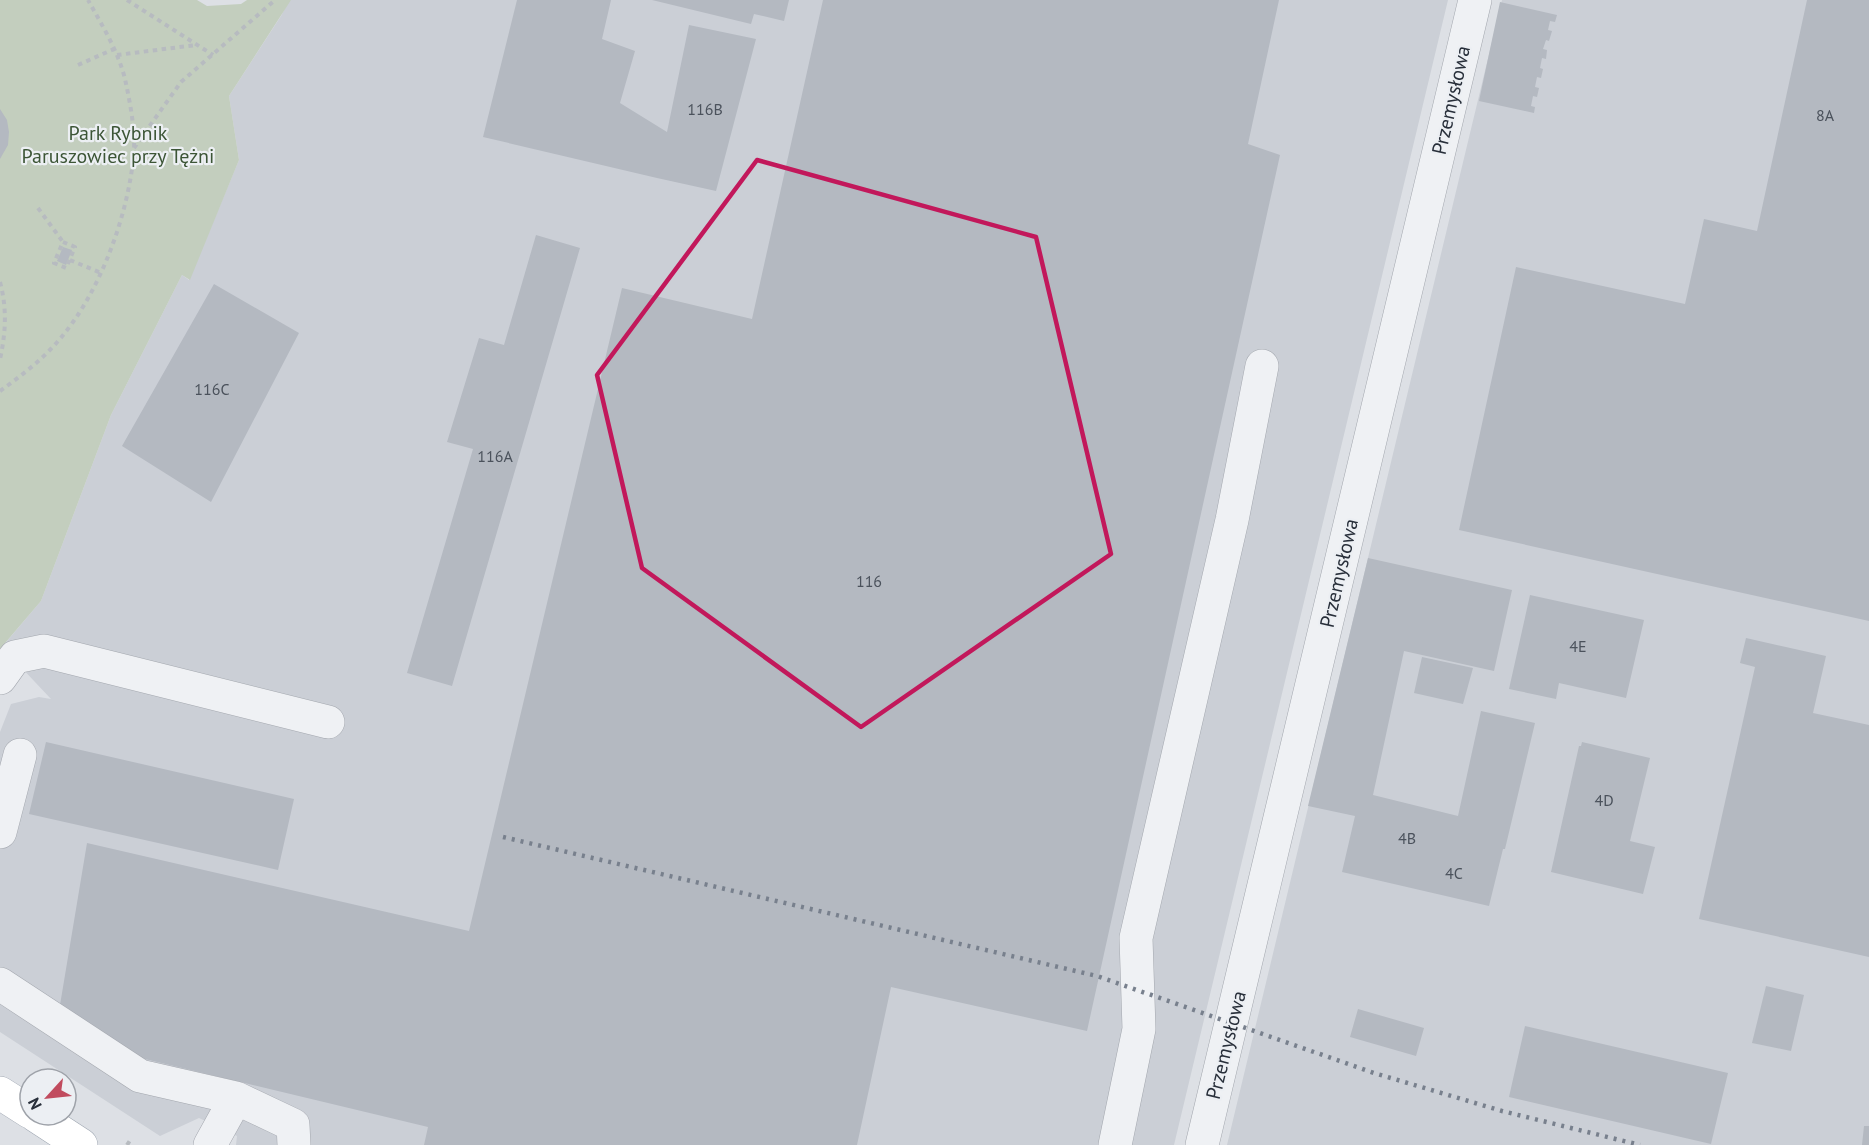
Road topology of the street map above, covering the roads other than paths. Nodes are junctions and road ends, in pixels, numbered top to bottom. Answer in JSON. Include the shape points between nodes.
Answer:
{"nodes":[{"id":1,"x":1475,"y":0,"type":"edge"},
{"id":2,"x":1262,"y":366,"type":"dead end"},
{"id":3,"x":0,"y":678,"type":"edge"},
{"id":4,"x":328,"y":722,"type":"dead end"},
{"id":5,"x":20,"y":755,"type":"dead end"},
{"id":6,"x":0,"y":832,"type":"edge"},
{"id":7,"x":0,"y":984,"type":"edge"},
{"id":8,"x":0,"y":1093,"type":"edge"},
{"id":9,"x":236,"y":1098,"type":"junction"},
{"id":10,"x":18,"y":1104,"type":"edge"},
{"id":11,"x":53,"y":1127,"type":"edge"},
{"id":12,"x":81,"y":1145,"type":"edge"},
{"id":13,"x":210,"y":1145,"type":"edge"},
{"id":14,"x":294,"y":1145,"type":"edge"},
{"id":15,"x":1115,"y":1145,"type":"edge"},
{"id":16,"x":1202,"y":1145,"type":"edge"}],
"edges":[{"from":1,"to":16,"type":"street","name":"Przemysłowa"},
{"from":2,"to":15,"type":"street","via":[[1232,520],[1136,938],[1139,1029]]},
{"from":3,"to":4,"type":"street","via":[[15,657],[44,651]]},
{"from":5,"to":6,"type":"street"},
{"from":7,"to":9,"type":"street","via":[[140,1076]]},
{"from":8,"to":10,"type":"main road"},
{"from":9,"to":13,"type":"street"},
{"from":9,"to":14,"type":"street","via":[[292,1125]]},
{"from":11,"to":12,"type":"main road"}]}
